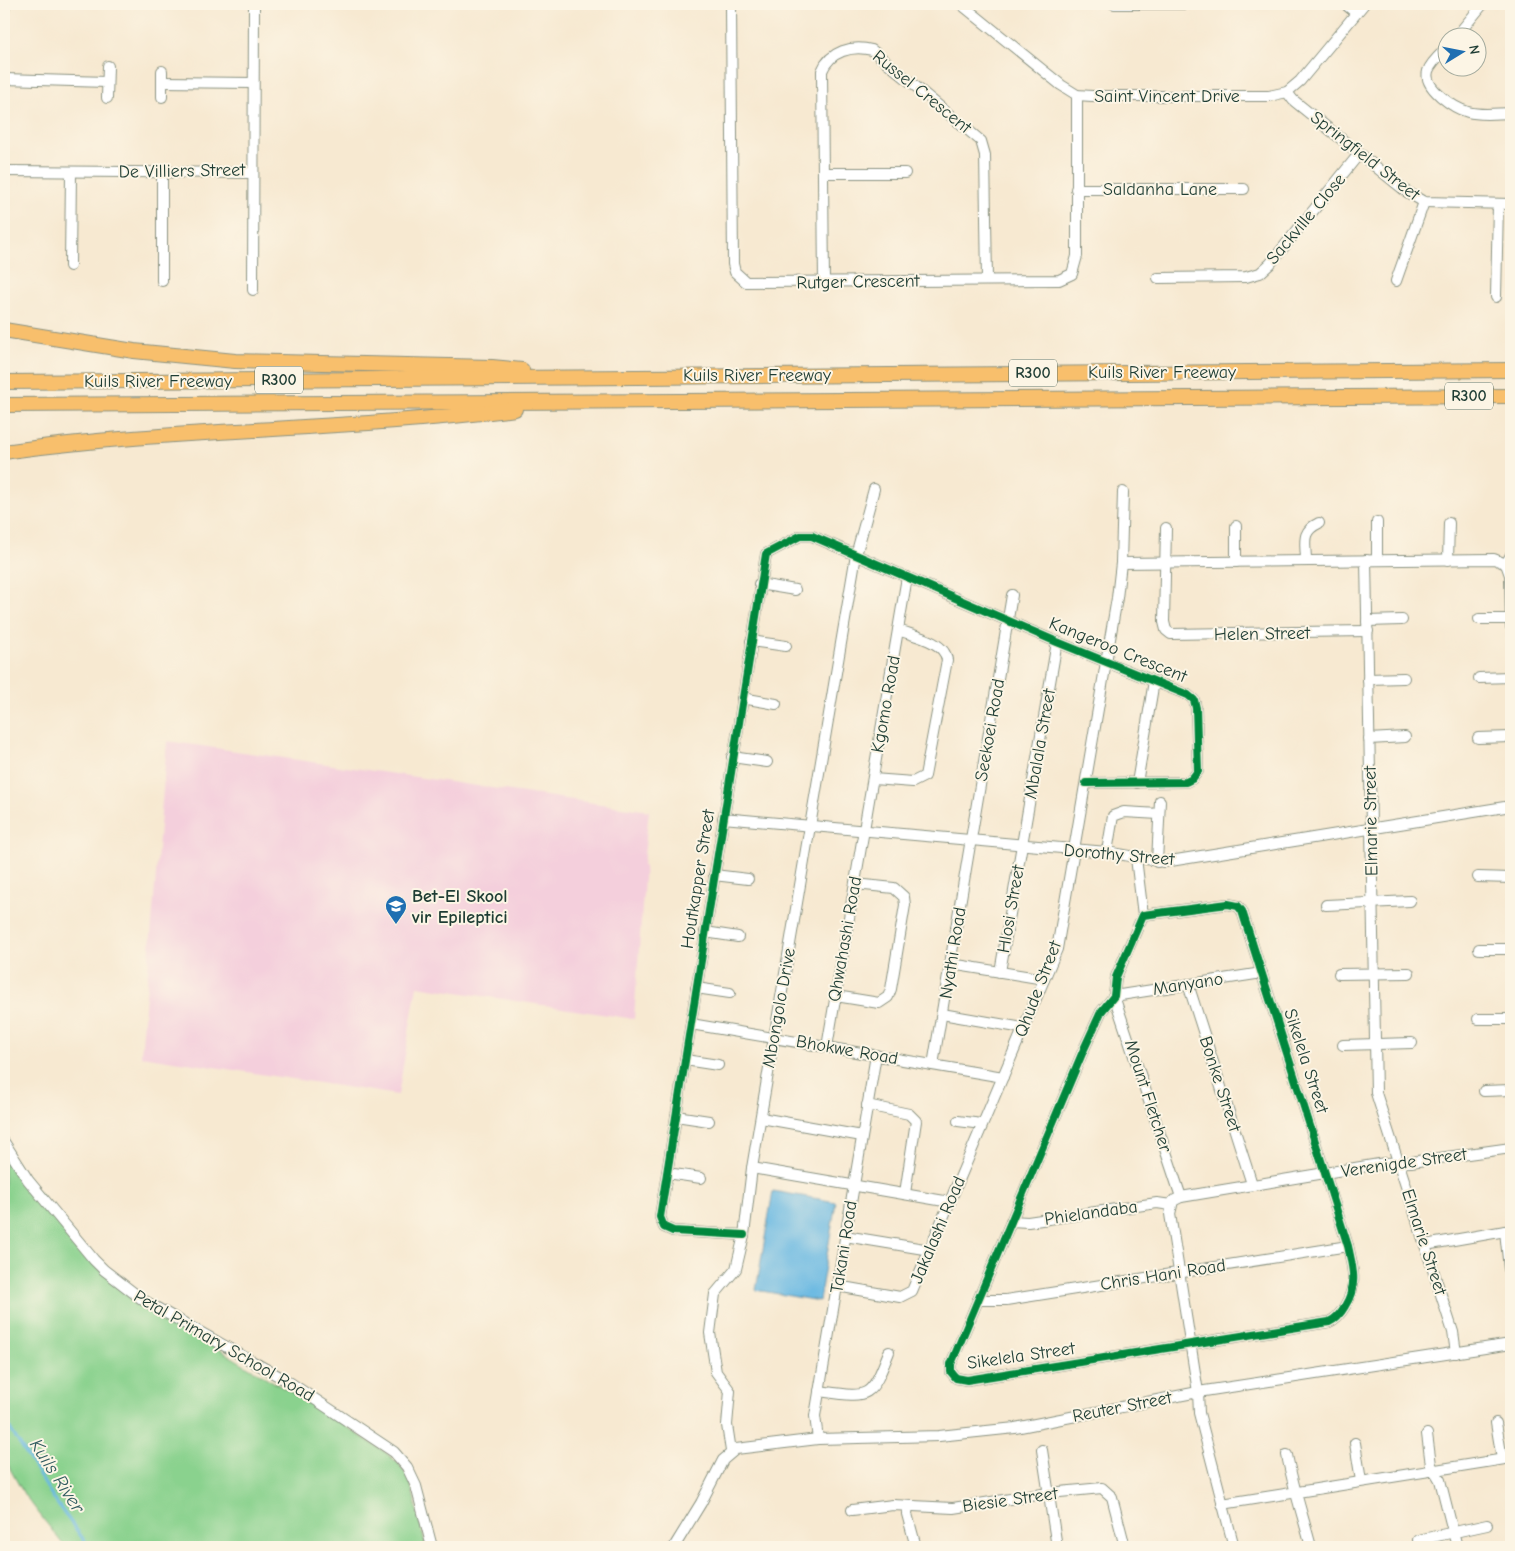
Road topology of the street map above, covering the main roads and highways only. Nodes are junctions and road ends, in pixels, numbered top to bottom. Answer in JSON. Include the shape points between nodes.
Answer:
{"nodes":[{"id":1,"x":4,"y":330,"type":"edge"},
{"id":2,"x":1511,"y":370,"type":"edge"},
{"id":3,"x":555,"y":377,"type":"junction"},
{"id":4,"x":4,"y":382,"type":"edge"},
{"id":5,"x":1511,"y":396,"type":"edge"},
{"id":6,"x":552,"y":402,"type":"junction"},
{"id":7,"x":4,"y":406,"type":"edge"},
{"id":8,"x":4,"y":452,"type":"edge"}],
"edges":[{"from":1,"to":3,"type":"highway","via":[[134,351],[235,361],[492,367]]},
{"from":2,"to":3,"type":"highway","name":"Kuils River Freeway","number":"R300"},
{"from":3,"to":4,"type":"highway","name":"Kuils River Freeway","number":"R300"},
{"from":5,"to":6,"type":"highway","name":"Kuils River Freeway","number":"R300"},
{"from":6,"to":7,"type":"highway","name":"Kuils River Freeway","number":"R300"},
{"from":6,"to":8,"type":"highway","via":[[484,413],[151,436]]}]}
